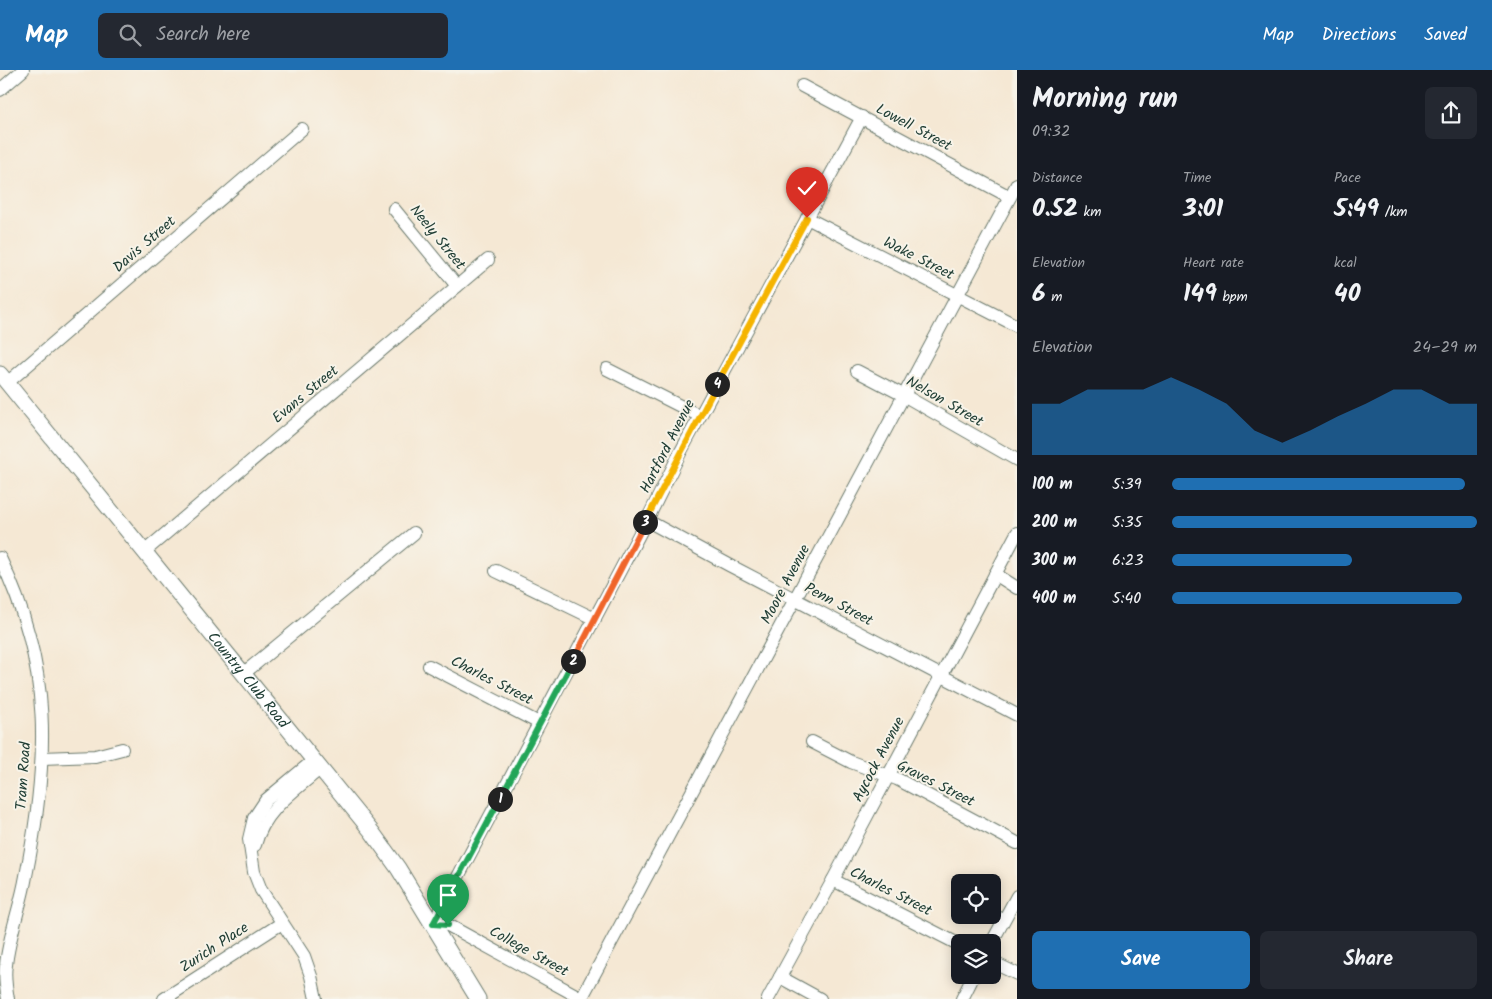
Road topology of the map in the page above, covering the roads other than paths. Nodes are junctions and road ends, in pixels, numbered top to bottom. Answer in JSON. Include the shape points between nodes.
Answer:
{"nodes":[{"id":1,"x":23,"y":70,"type":"edge"},
{"id":2,"x":802,"y":86,"type":"dead end"},
{"id":3,"x":0,"y":90,"type":"edge"},
{"id":4,"x":862,"y":117,"type":"junction"},
{"id":5,"x":302,"y":129,"type":"dead end"},
{"id":6,"x":1017,"y":184,"type":"edge"},
{"id":7,"x":1010,"y":197,"type":"junction"},
{"id":8,"x":394,"y":209,"type":"dead end"},
{"id":9,"x":807,"y":218,"type":"junction"},
{"id":10,"x":488,"y":260,"type":"dead end"},
{"id":11,"x":458,"y":286,"type":"junction"},
{"id":12,"x":958,"y":296,"type":"junction"},
{"id":13,"x":1017,"y":326,"type":"edge"},
{"id":14,"x":606,"y":369,"type":"dead end"},
{"id":15,"x":857,"y":371,"type":"dead end"},
{"id":16,"x":4,"y":379,"type":"edge"},
{"id":17,"x":904,"y":396,"type":"junction"},
{"id":18,"x":700,"y":416,"type":"junction"},
{"id":19,"x":1017,"y":460,"type":"edge"},
{"id":20,"x":646,"y":520,"type":"junction"},
{"id":21,"x":414,"y":533,"type":"dead end"},
{"id":22,"x":1017,"y":533,"type":"edge"},
{"id":23,"x":144,"y":552,"type":"junction"},
{"id":24,"x":0,"y":558,"type":"edge"},
{"id":25,"x":496,"y":571,"type":"dead end"},
{"id":26,"x":995,"y":574,"type":"junction"},
{"id":27,"x":1017,"y":588,"type":"edge"},
{"id":28,"x":796,"y":599,"type":"junction"},
{"id":29,"x":594,"y":619,"type":"junction"},
{"id":30,"x":429,"y":666,"type":"dead end"},
{"id":31,"x":243,"y":674,"type":"junction"},
{"id":32,"x":942,"y":676,"type":"junction"},
{"id":33,"x":1017,"y":715,"type":"edge"},
{"id":34,"x":540,"y":723,"type":"junction"},
{"id":35,"x":812,"y":742,"type":"dead end"},
{"id":36,"x":122,"y":749,"type":"dead end"},
{"id":37,"x":42,"y":758,"type":"junction"},
{"id":38,"x":318,"y":764,"type":"junction"},
{"id":39,"x":888,"y":776,"type":"junction"},
{"id":40,"x":1017,"y":844,"type":"edge"},
{"id":41,"x":833,"y":880,"type":"junction"},
{"id":42,"x":1017,"y":896,"type":"edge"},
{"id":43,"x":282,"y":923,"type":"junction"},
{"id":44,"x":433,"y":924,"type":"junction"},
{"id":45,"x":996,"y":934,"type":"edge"},
{"id":46,"x":951,"y":940,"type":"edge"},
{"id":47,"x":1001,"y":966,"type":"edge"},
{"id":48,"x":1017,"y":974,"type":"edge"},
{"id":49,"x":780,"y":977,"type":"junction"},
{"id":50,"x":970,"y":984,"type":"edge"},
{"id":51,"x":8,"y":999,"type":"edge"},
{"id":52,"x":164,"y":999,"type":"edge"},
{"id":53,"x":316,"y":999,"type":"edge"},
{"id":54,"x":478,"y":999,"type":"edge"},
{"id":55,"x":581,"y":999,"type":"edge"},
{"id":56,"x":768,"y":999,"type":"edge"},
{"id":57,"x":820,"y":999,"type":"edge"},
{"id":58,"x":962,"y":999,"type":"edge"}],
"edges":[{"from":1,"to":3,"type":"street"},
{"from":2,"to":4,"type":"street","name":"Lowell Street"},
{"from":4,"to":7,"type":"street","name":"Lowell Street"},
{"from":4,"to":9,"type":"street","name":"Hartford Avenue"},
{"from":5,"to":16,"type":"street","name":"Davis Street"},
{"from":6,"to":7,"type":"street","name":"Moore Avenue"},
{"from":7,"to":12,"type":"street","name":"Moore Avenue"},
{"from":8,"to":11,"type":"street","name":"Neely Street"},
{"from":9,"to":12,"type":"street","name":"Wake Street"},
{"from":9,"to":18,"type":"street","name":"Hartford Avenue"},
{"from":10,"to":11,"type":"street","name":"Evans Street"},
{"from":11,"to":23,"type":"street","name":"Evans Street"},
{"from":12,"to":13,"type":"street","name":"Wake Street"},
{"from":12,"to":17,"type":"street","name":"Moore Avenue"},
{"from":14,"to":18,"type":"street"},
{"from":15,"to":17,"type":"street","name":"Nelson Street"},
{"from":16,"to":23,"type":"street","name":"Country Club Road"},
{"from":17,"to":19,"type":"street","name":"Nelson Street"},
{"from":17,"to":28,"type":"street","name":"Moore Avenue"},
{"from":18,"to":20,"type":"street","name":"Hartford Avenue"},
{"from":20,"to":28,"type":"street","name":"Penn Street"},
{"from":20,"to":29,"type":"street","name":"Hartford Avenue"},
{"from":21,"to":31,"type":"street"},
{"from":22,"to":26,"type":"street","name":"Aycock Avenue"},
{"from":23,"to":31,"type":"street","name":"Country Club Road"},
{"from":24,"to":37,"type":"street","name":"Tram Road","via":[[18,600],[36,663],[42,703]]},
{"from":25,"to":29,"type":"street"},
{"from":26,"to":27,"type":"street"},
{"from":26,"to":32,"type":"street","name":"Aycock Avenue"},
{"from":28,"to":32,"type":"street","name":"Penn Street"},
{"from":28,"to":55,"type":"street","name":"Moore Avenue"},
{"from":29,"to":34,"type":"street","name":"Hartford Avenue"},
{"from":30,"to":34,"type":"street","name":"Charles Street"},
{"from":31,"to":38,"type":"street","name":"Country Club Road"},
{"from":32,"to":33,"type":"street","name":"Penn Street"},
{"from":32,"to":39,"type":"street","name":"Aycock Avenue"},
{"from":34,"to":44,"type":"street","name":"Hartford Avenue"},
{"from":35,"to":39,"type":"street","name":"Graves Street"},
{"from":36,"to":37,"type":"street","via":[[95,756]]},
{"from":37,"to":51,"type":"street","name":"Tram Road","via":[[32,847],[5,967]]},
{"from":38,"to":43,"type":"street","via":[[266,800],[254,818],[248,839],[261,890]]},
{"from":38,"to":44,"type":"street","name":"Country Club Road","via":[[398,868]]},
{"from":39,"to":40,"type":"street","name":"Graves Street"},
{"from":39,"to":41,"type":"street","name":"Aycock Avenue"},
{"from":41,"to":46,"type":"street","name":"Charles Street"},
{"from":41,"to":49,"type":"street","name":"Aycock Avenue"},
{"from":42,"to":45,"type":"street"},
{"from":43,"to":52,"type":"street","name":"Zurich Place"},
{"from":43,"to":53,"type":"street","via":[[304,956]]},
{"from":44,"to":54,"type":"street","name":"Country Club Road"},
{"from":44,"to":55,"type":"street","name":"College Street","via":[[448,925]]},
{"from":47,"to":48,"type":"street"},
{"from":49,"to":56,"type":"street","name":"Aycock Avenue"},
{"from":49,"to":57,"type":"street"},
{"from":50,"to":58,"type":"street"}]}
